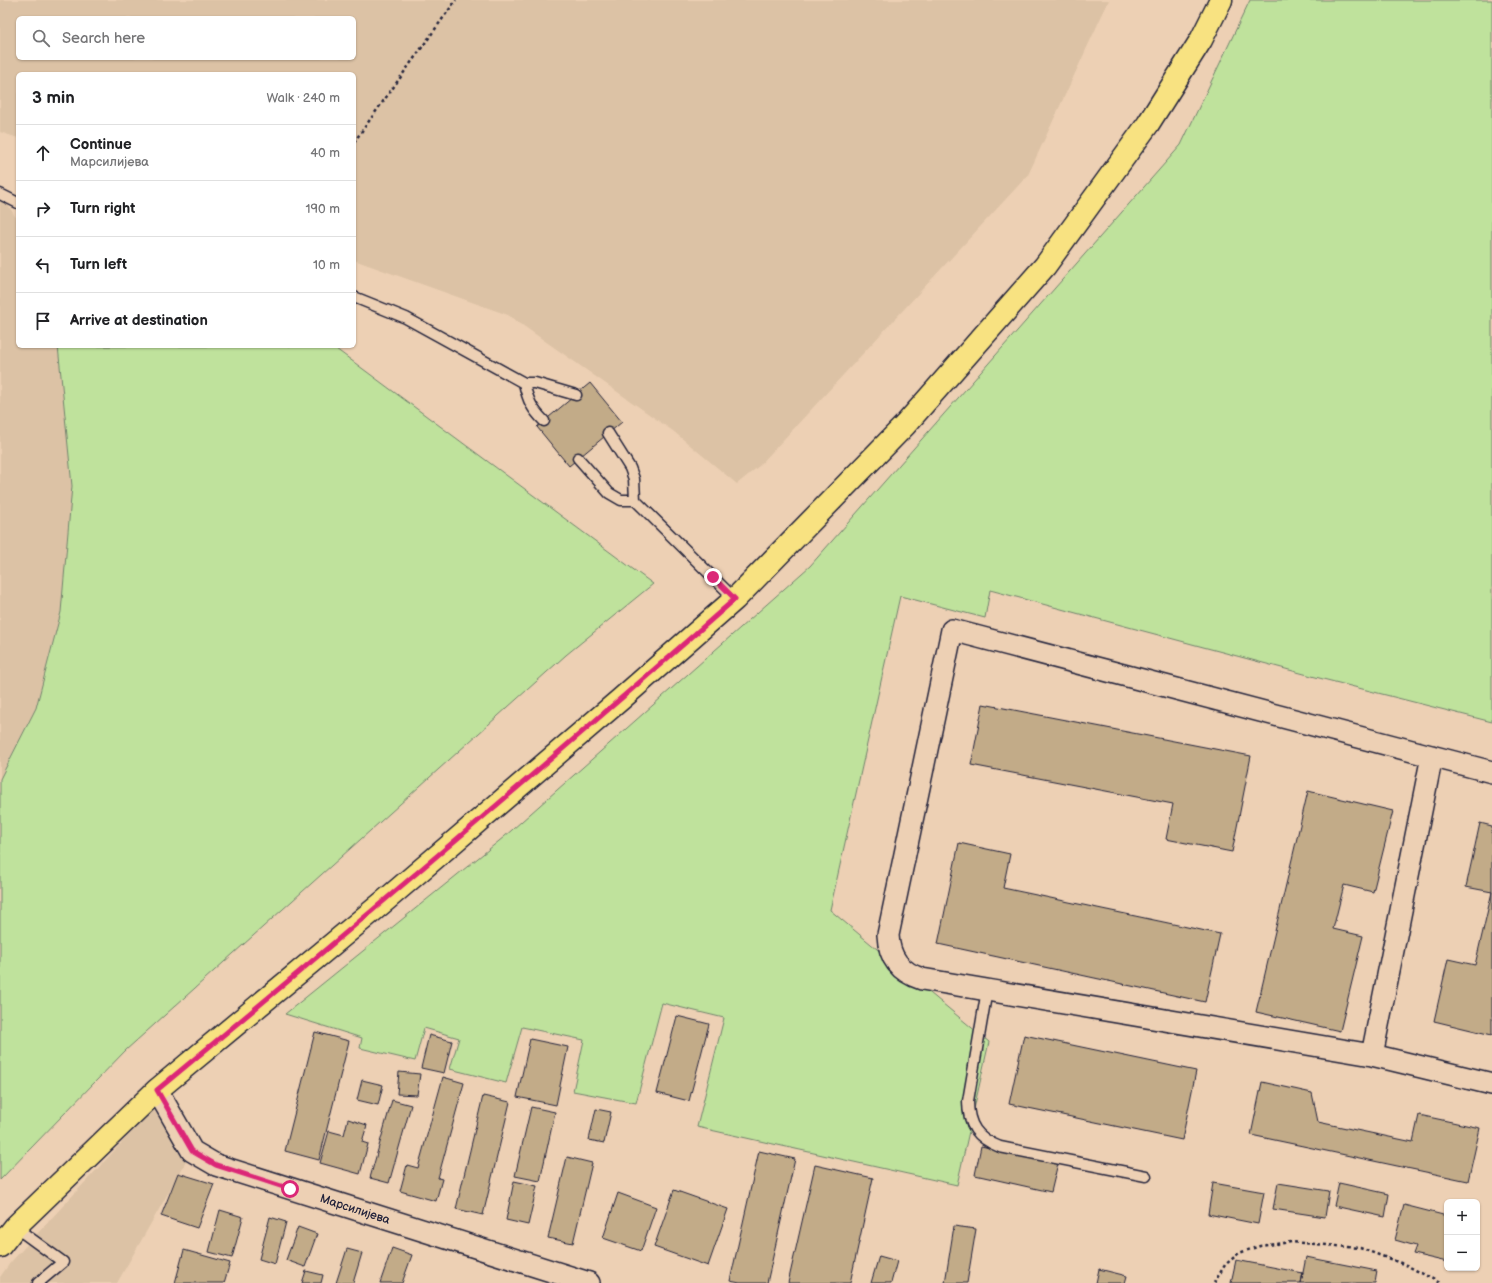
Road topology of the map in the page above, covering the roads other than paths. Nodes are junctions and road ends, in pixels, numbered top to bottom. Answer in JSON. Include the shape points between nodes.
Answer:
{"nodes":[{"id":1,"x":1221,"y":0,"type":"edge"},
{"id":2,"x":0,"y":194,"type":"edge"},
{"id":3,"x":16,"y":202,"type":"edge"},
{"id":4,"x":356,"y":299,"type":"edge"},
{"id":5,"x":524,"y":384,"type":"junction"},
{"id":6,"x":576,"y":395,"type":"dead end"},
{"id":7,"x":544,"y":421,"type":"dead end"},
{"id":8,"x":608,"y":433,"type":"dead end"},
{"id":9,"x":578,"y":458,"type":"dead end"},
{"id":10,"x":635,"y":500,"type":"junction"},
{"id":11,"x":735,"y":599,"type":"junction"},
{"id":12,"x":1432,"y":756,"type":"junction"},
{"id":13,"x":1492,"y":772,"type":"edge"},
{"id":14,"x":987,"y":990,"type":"junction"},
{"id":15,"x":1372,"y":1055,"type":"junction"},
{"id":16,"x":1492,"y":1084,"type":"edge"},
{"id":17,"x":157,"y":1090,"type":"junction"},
{"id":18,"x":1146,"y":1176,"type":"dead end"},
{"id":19,"x":15,"y":1227,"type":"junction"},
{"id":20,"x":0,"y":1246,"type":"edge"},
{"id":21,"x":38,"y":1283,"type":"edge"},
{"id":22,"x":589,"y":1283,"type":"edge"}],
"edges":[{"from":1,"to":11,"type":"main road","via":[[1201,40],[1148,124],[1045,266],[905,425]]},
{"from":2,"to":3,"type":"lane"},
{"from":4,"to":5,"type":"lane","via":[[406,318]]},
{"from":5,"to":6,"type":"lane","via":[[535,383]]},
{"from":5,"to":7,"type":"lane","via":[[533,410]]},
{"from":8,"to":10,"type":"lane","via":[[630,468],[634,479]]},
{"from":9,"to":10,"type":"lane","via":[[609,493],[621,500]]},
{"from":10,"to":11,"type":"lane"},
{"from":11,"to":17,"type":"main road","via":[[387,899]]},
{"from":12,"to":13,"type":"street"},
{"from":12,"to":14,"type":"street","via":[[952,630],[888,945],[896,963],[912,976]]},
{"from":12,"to":15,"type":"street"},
{"from":14,"to":15,"type":"street"},
{"from":14,"to":18,"type":"lane","via":[[968,1101],[968,1112],[976,1131],[983,1139],[1000,1147]]},
{"from":15,"to":16,"type":"street"},
{"from":17,"to":19,"type":"main road"},
{"from":17,"to":22,"type":"street","name":"Марсилијева","via":[[192,1151],[216,1165]]},
{"from":19,"to":20,"type":"main road"},
{"from":19,"to":21,"type":"lane","via":[[63,1262]]}]}
